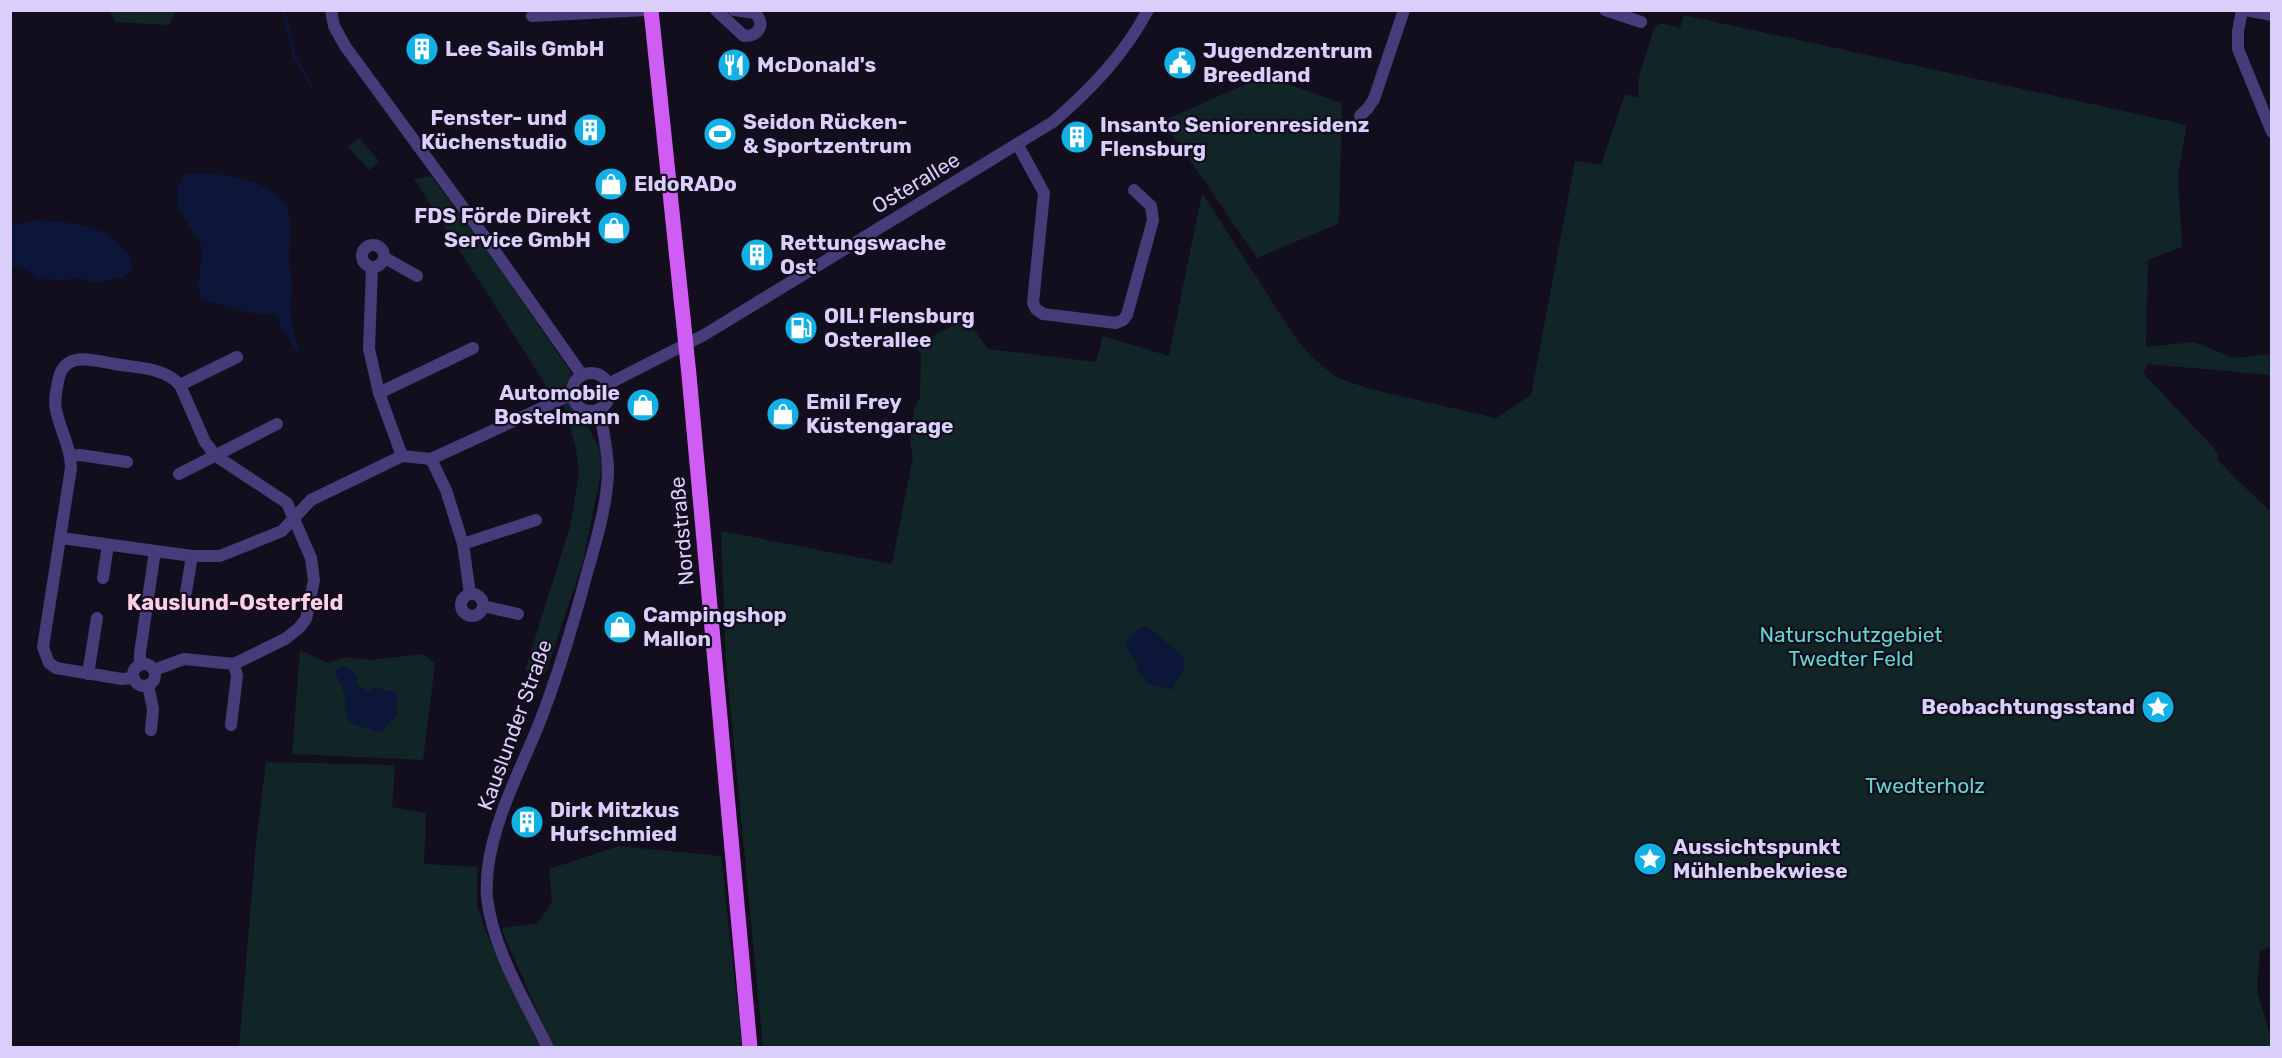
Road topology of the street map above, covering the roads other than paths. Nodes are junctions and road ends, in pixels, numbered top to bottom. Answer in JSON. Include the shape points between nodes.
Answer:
{"nodes":[{"id":1,"x":331,"y":10,"type":"edge"},
{"id":2,"x":645,"y":10,"type":"edge"},
{"id":3,"x":651,"y":10,"type":"edge"},
{"id":4,"x":716,"y":10,"type":"edge"},
{"id":5,"x":734,"y":10,"type":"edge"},
{"id":6,"x":1148,"y":10,"type":"edge"},
{"id":7,"x":1404,"y":10,"type":"edge"},
{"id":8,"x":1605,"y":10,"type":"edge"},
{"id":9,"x":2244,"y":10,"type":"edge"},
{"id":10,"x":2271,"y":15,"type":"edge"},
{"id":11,"x":532,"y":16,"type":"dead end"},
{"id":12,"x":1641,"y":22,"type":"dead end"},
{"id":13,"x":1360,"y":116,"type":"dead end"},
{"id":14,"x":2271,"y":132,"type":"edge"},
{"id":15,"x":1018,"y":145,"type":"junction"},
{"id":16,"x":1134,"y":190,"type":"dead end"},
{"id":17,"x":385,"y":258,"type":"junction"},
{"id":18,"x":372,"y":268,"type":"junction"},
{"id":19,"x":417,"y":276,"type":"dead end"},
{"id":20,"x":686,"y":346,"type":"junction"},
{"id":21,"x":473,"y":348,"type":"dead end"},
{"id":22,"x":237,"y":357,"type":"dead end"},
{"id":23,"x":582,"y":375,"type":"junction"},
{"id":24,"x":608,"y":384,"type":"junction"},
{"id":25,"x":180,"y":385,"type":"junction"},
{"id":26,"x":379,"y":393,"type":"junction"},
{"id":27,"x":572,"y":394,"type":"junction"},
{"id":28,"x":599,"y":409,"type":"junction"},
{"id":29,"x":277,"y":424,"type":"dead end"},
{"id":30,"x":71,"y":456,"type":"junction"},
{"id":31,"x":216,"y":456,"type":"junction"},
{"id":32,"x":402,"y":456,"type":"junction"},
{"id":33,"x":431,"y":459,"type":"junction"},
{"id":34,"x":127,"y":462,"type":"dead end"},
{"id":35,"x":178,"y":474,"type":"dead end"},
{"id":36,"x":294,"y":516,"type":"junction"},
{"id":37,"x":536,"y":520,"type":"dead end"},
{"id":38,"x":61,"y":538,"type":"junction"},
{"id":39,"x":463,"y":544,"type":"junction"},
{"id":40,"x":108,"y":545,"type":"junction"},
{"id":41,"x":155,"y":551,"type":"junction"},
{"id":42,"x":192,"y":556,"type":"junction"},
{"id":43,"x":103,"y":578,"type":"dead end"},
{"id":44,"x":186,"y":592,"type":"dead end"},
{"id":45,"x":470,"y":594,"type":"junction"},
{"id":46,"x":483,"y":606,"type":"junction"},
{"id":47,"x":518,"y":614,"type":"dead end"},
{"id":48,"x":97,"y":618,"type":"dead end"},
{"id":49,"x":234,"y":664,"type":"junction"},
{"id":50,"x":140,"y":665,"type":"junction"},
{"id":51,"x":154,"y":670,"type":"junction"},
{"id":52,"x":88,"y":674,"type":"junction"},
{"id":53,"x":134,"y":678,"type":"junction"},
{"id":54,"x":148,"y":685,"type":"junction"},
{"id":55,"x":231,"y":725,"type":"dead end"},
{"id":56,"x":151,"y":730,"type":"dead end"},
{"id":57,"x":548,"y":1047,"type":"edge"},
{"id":58,"x":750,"y":1047,"type":"edge"}],
"edges":[{"from":1,"to":23,"type":"street","via":[[334,26],[345,46]]},
{"from":2,"to":11,"type":"street"},
{"from":3,"to":20,"type":"main road","name":"Nordstraße"},
{"from":4,"to":5,"type":"street","via":[[744,36],[757,32],[761,26],[755,13]]},
{"from":6,"to":15,"type":"street","name":"Osterallee","via":[[1102,77],[1053,122]]},
{"from":7,"to":13,"type":"street","via":[[1374,99]]},
{"from":8,"to":12,"type":"street"},
{"from":9,"to":10,"type":"street"},
{"from":9,"to":14,"type":"street","via":[[2238,49]]},
{"from":15,"to":16,"type":"street","via":[[1044,193],[1033,303],[1043,314],[1116,323],[1123,320],[1153,220],[1151,206]]},
{"from":15,"to":20,"type":"street","name":"Osterallee"},
{"from":17,"to":18,"type":"street"},
{"from":17,"to":18,"type":"street","via":[[384,251],[375,244],[364,249],[363,261]]},
{"from":17,"to":19,"type":"street"},
{"from":18,"to":26,"type":"street","via":[[369,349]]},
{"from":20,"to":24,"type":"street","name":"Osterallee"},
{"from":20,"to":58,"type":"main road","name":"Nordstraße"},
{"from":21,"to":26,"type":"street"},
{"from":22,"to":25,"type":"street"},
{"from":23,"to":24,"type":"street","via":[[600,375]]},
{"from":23,"to":27,"type":"street","via":[[574,383]]},
{"from":24,"to":28,"type":"street","name":"Kauslunder Straße","via":[[607,402]]},
{"from":25,"to":30,"type":"street","via":[[159,371],[87,360],[70,362],[59,375],[55,398]]},
{"from":25,"to":31,"type":"street","via":[[205,442]]},
{"from":26,"to":32,"type":"street"},
{"from":27,"to":28,"type":"street","via":[[581,407]]},
{"from":27,"to":33,"type":"street"},
{"from":28,"to":57,"type":"street","name":"Kauslunder Straße","via":[[608,470],[593,550],[553,683],[499,822],[487,876],[490,917],[499,944]]},
{"from":29,"to":31,"type":"street"},
{"from":30,"to":34,"type":"street"},
{"from":30,"to":38,"type":"street"},
{"from":31,"to":35,"type":"street"},
{"from":31,"to":36,"type":"street","via":[[287,503]]},
{"from":32,"to":33,"type":"street"},
{"from":32,"to":36,"type":"street","via":[[311,500]]},
{"from":33,"to":39,"type":"street","via":[[446,490]]},
{"from":36,"to":42,"type":"street","via":[[282,531],[220,556]]},
{"from":36,"to":49,"type":"street","via":[[314,570],[306,619],[285,639]]},
{"from":37,"to":39,"type":"street"},
{"from":38,"to":40,"type":"street"},
{"from":38,"to":52,"type":"street","via":[[43,647],[49,663],[56,668]]},
{"from":39,"to":45,"type":"street"},
{"from":40,"to":41,"type":"street"},
{"from":40,"to":43,"type":"street"},
{"from":41,"to":42,"type":"street"},
{"from":41,"to":50,"type":"street"},
{"from":42,"to":44,"type":"street"},
{"from":45,"to":46,"type":"street","via":[[479,597]]},
{"from":45,"to":46,"type":"street","via":[[461,600],[463,612],[473,616]]},
{"from":46,"to":47,"type":"street"},
{"from":48,"to":52,"type":"street"},
{"from":49,"to":51,"type":"street","via":[[184,659]]},
{"from":49,"to":55,"type":"street","via":[[237,676]]},
{"from":50,"to":51,"type":"street"},
{"from":50,"to":53,"type":"street"},
{"from":51,"to":54,"type":"street","via":[[153,681]]},
{"from":52,"to":53,"type":"street"},
{"from":53,"to":54,"type":"street"},
{"from":54,"to":56,"type":"street","via":[[153,709]]}]}
